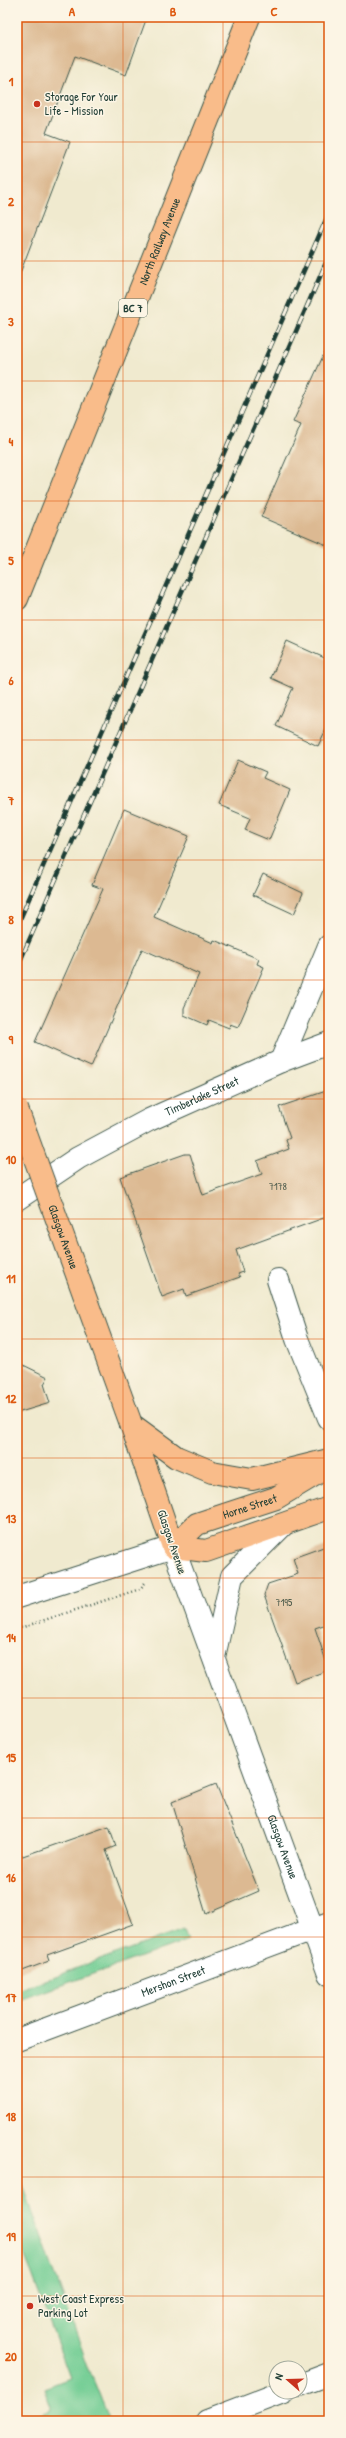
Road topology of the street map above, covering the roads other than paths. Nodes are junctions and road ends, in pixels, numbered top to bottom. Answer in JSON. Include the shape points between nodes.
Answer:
{"nodes":[{"id":1,"x":249,"y":17,"type":"edge"},
{"id":2,"x":17,"y":599,"type":"edge"},
{"id":3,"x":329,"y":946,"type":"edge"},
{"id":4,"x":329,"y":1043,"type":"edge"},
{"id":5,"x":281,"y":1061,"type":"junction"},
{"id":6,"x":17,"y":1109,"type":"edge"},
{"id":7,"x":17,"y":1199,"type":"edge"},
{"id":8,"x":278,"y":1280,"type":"dead end"},
{"id":9,"x":329,"y":1418,"type":"edge"},
{"id":10,"x":131,"y":1424,"type":"junction"},
{"id":11,"x":329,"y":1460,"type":"edge"},
{"id":12,"x":329,"y":1466,"type":"edge"},
{"id":13,"x":329,"y":1508,"type":"edge"},
{"id":14,"x":283,"y":1525,"type":"junction"},
{"id":15,"x":173,"y":1547,"type":"junction"},
{"id":16,"x":17,"y":1597,"type":"edge"},
{"id":17,"x":214,"y":1656,"type":"junction"},
{"id":18,"x":321,"y":1926,"type":"edge"},
{"id":19,"x":329,"y":1974,"type":"edge"},
{"id":20,"x":17,"y":2040,"type":"edge"},
{"id":21,"x":329,"y":2374,"type":"edge"},
{"id":22,"x":308,"y":2383,"type":"edge"},
{"id":23,"x":268,"y":2398,"type":"edge"},
{"id":24,"x":206,"y":2421,"type":"edge"}],
"edges":[{"from":1,"to":2,"type":"main road","name":"North Railway Avenue","number":"BC 7"},
{"from":3,"to":5,"type":"street"},
{"from":4,"to":5,"type":"street","name":"Timberlake Street"},
{"from":5,"to":7,"type":"street","name":"Timberlake Street","via":[[149,1120],[78,1158]]},
{"from":6,"to":10,"type":"main road","name":"Glasgow Avenue","bridge":true},
{"from":8,"to":9,"type":"street","via":[[297,1339]]},
{"from":10,"to":11,"type":"main road","via":[[176,1457],[212,1472],[252,1479]]},
{"from":10,"to":15,"type":"main road","name":"Glasgow Avenue"},
{"from":12,"to":15,"type":"main road","name":"Horne Street","via":[[276,1498],[197,1524]]},
{"from":13,"to":14,"type":"main road","name":"Horne Street"},
{"from":14,"to":15,"type":"main road","name":"Horne Street","via":[[206,1551]]},
{"from":14,"to":17,"type":"street","via":[[232,1576]]},
{"from":15,"to":16,"type":"street","name":"Horne Street"},
{"from":15,"to":17,"type":"street","name":"Glasgow Avenue"},
{"from":17,"to":18,"type":"street","name":"Glasgow Avenue"},
{"from":18,"to":19,"type":"street","name":"Glasgow Avenue"},
{"from":18,"to":20,"type":"street","name":"Mershon Street"},
{"from":21,"to":22,"type":"street"},
{"from":23,"to":24,"type":"street"}]}
